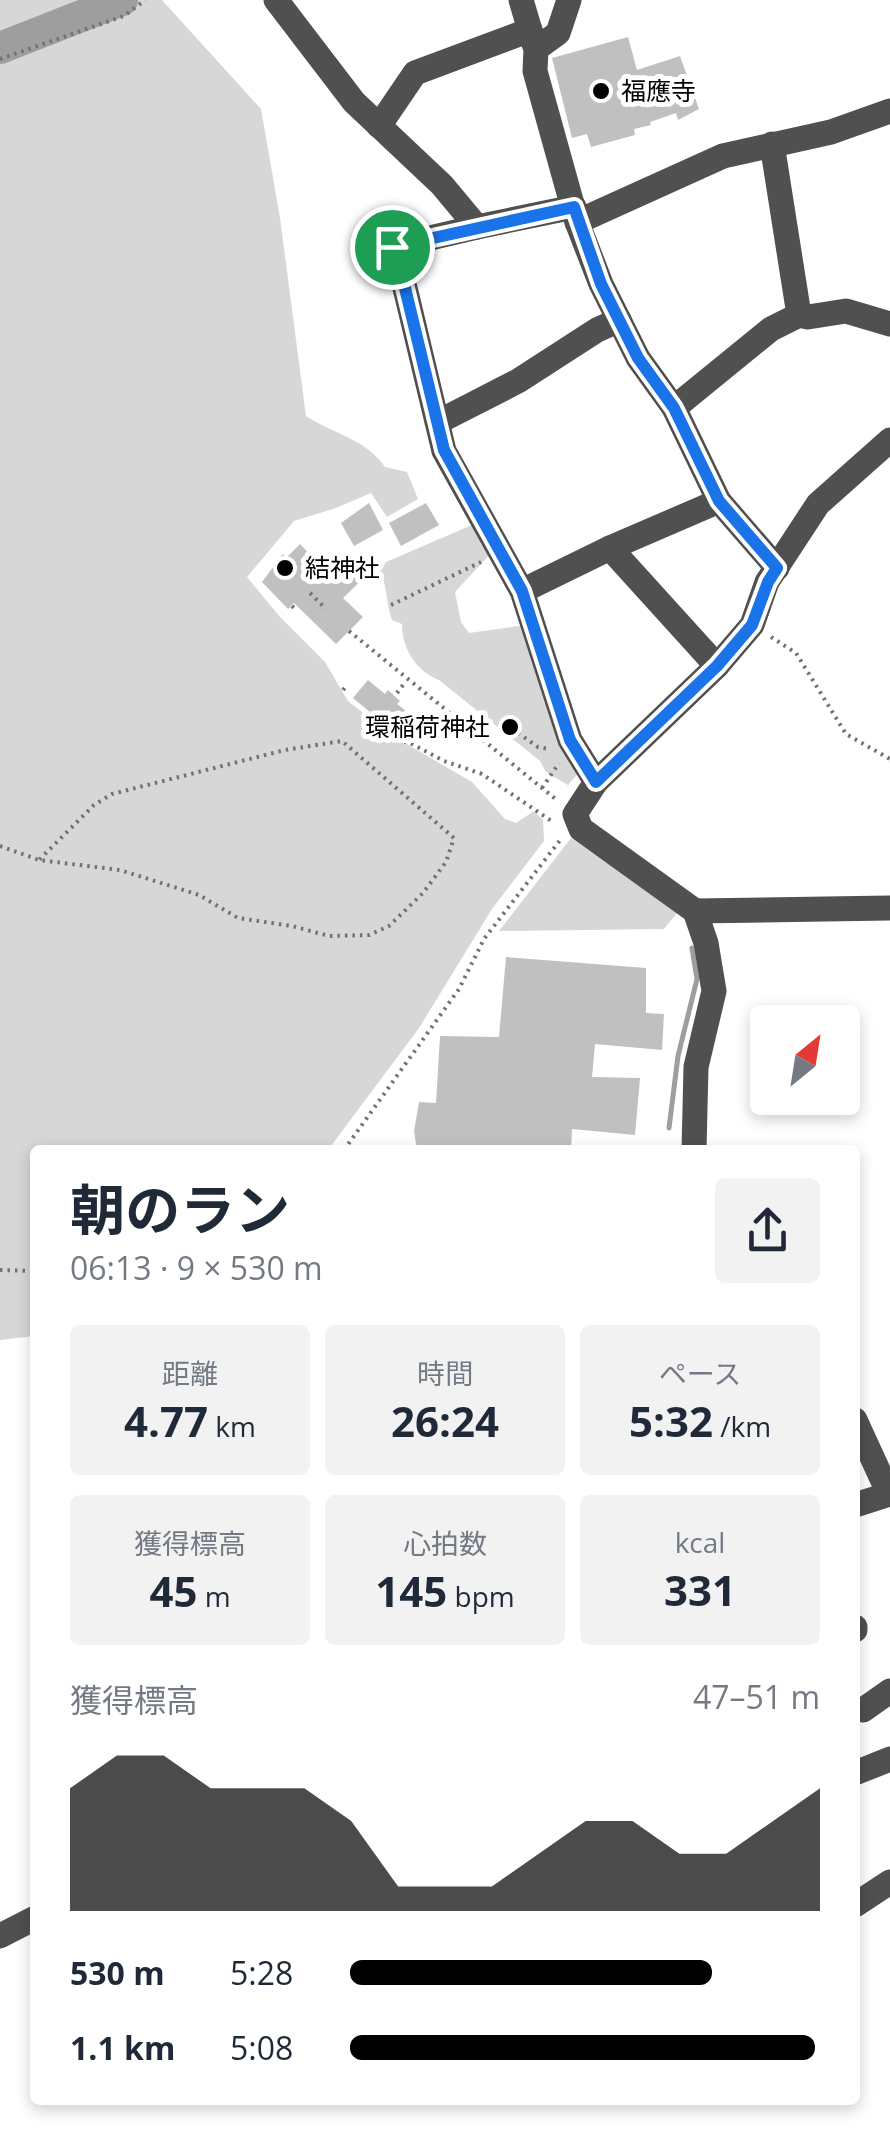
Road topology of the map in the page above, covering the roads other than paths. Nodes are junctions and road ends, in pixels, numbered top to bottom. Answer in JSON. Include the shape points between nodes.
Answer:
{"nodes":[{"id":1,"x":276,"y":0,"type":"edge"},
{"id":2,"x":521,"y":0,"type":"edge"},
{"id":3,"x":569,"y":0,"type":"edge"},
{"id":4,"x":533,"y":40,"type":"junction"},
{"id":5,"x":890,"y":111,"type":"edge"},
{"id":6,"x":379,"y":126,"type":"junction"},
{"id":7,"x":772,"y":144,"type":"junction"},
{"id":8,"x":576,"y":214,"type":"junction"},
{"id":9,"x":477,"y":227,"type":"junction"},
{"id":10,"x":799,"y":315,"type":"junction"},
{"id":11,"x":619,"y":320,"type":"junction"},
{"id":12,"x":890,"y":324,"type":"edge"},
{"id":13,"x":674,"y":408,"type":"junction"},
{"id":14,"x":438,"y":422,"type":"junction"},
{"id":15,"x":890,"y":440,"type":"edge"},
{"id":16,"x":719,"y":501,"type":"junction"},
{"id":17,"x":610,"y":548,"type":"junction"},
{"id":18,"x":777,"y":568,"type":"junction"},
{"id":19,"x":522,"y":591,"type":"junction"},
{"id":20,"x":717,"y":666,"type":"junction"},
{"id":21,"x":596,"y":782,"type":"junction"},
{"id":22,"x":890,"y":908,"type":"edge"},
{"id":23,"x":696,"y":912,"type":"junction"},
{"id":24,"x":694,"y":1145,"type":"edge"},
{"id":25,"x":860,"y":1431,"type":"edge"},
{"id":26,"x":890,"y":1494,"type":"edge"},
{"id":27,"x":860,"y":1503,"type":"edge"},
{"id":28,"x":890,"y":1691,"type":"edge"},
{"id":29,"x":863,"y":1710,"type":"dead end"},
{"id":30,"x":890,"y":1758,"type":"edge"},
{"id":31,"x":860,"y":1770,"type":"edge"},
{"id":32,"x":890,"y":1882,"type":"edge"},
{"id":33,"x":860,"y":1902,"type":"edge"},
{"id":34,"x":30,"y":1921,"type":"edge"},
{"id":35,"x":0,"y":1936,"type":"edge"}],
"edges":[{"from":1,"to":6,"type":"street"},
{"from":2,"to":4,"type":"street"},
{"from":3,"to":4,"type":"street","via":[[558,33]]},
{"from":4,"to":6,"type":"street","via":[[415,74]]},
{"from":4,"to":8,"type":"street","via":[[535,71]]},
{"from":5,"to":7,"type":"street"},
{"from":6,"to":9,"type":"street"},
{"from":7,"to":8,"type":"street","via":[[723,156]]},
{"from":7,"to":10,"type":"street"},
{"from":8,"to":9,"type":"street"},
{"from":8,"to":11,"type":"street"},
{"from":9,"to":14,"type":"street","via":[[392,247]]},
{"from":10,"to":12,"type":"street","via":[[846,311]]},
{"from":10,"to":13,"type":"street","via":[[770,329]]},
{"from":11,"to":13,"type":"street"},
{"from":11,"to":14,"type":"street"},
{"from":13,"to":16,"type":"street"},
{"from":14,"to":19,"type":"street","via":[[444,450]]},
{"from":15,"to":18,"type":"street","via":[[818,504]]},
{"from":16,"to":17,"type":"street"},
{"from":16,"to":18,"type":"street"},
{"from":17,"to":19,"type":"street"},
{"from":17,"to":20,"type":"street"},
{"from":18,"to":20,"type":"street","via":[[752,625]]},
{"from":19,"to":21,"type":"street","via":[[570,740]]},
{"from":20,"to":21,"type":"street"},
{"from":21,"to":23,"type":"street","via":[[568,816]]},
{"from":22,"to":23,"type":"street"},
{"from":23,"to":24,"type":"street","via":[[714,992],[696,1067]]},
{"from":25,"to":26,"type":"street"},
{"from":26,"to":27,"type":"street"},
{"from":28,"to":29,"type":"street"},
{"from":30,"to":31,"type":"street"},
{"from":32,"to":33,"type":"street"},
{"from":34,"to":35,"type":"street"}]}
